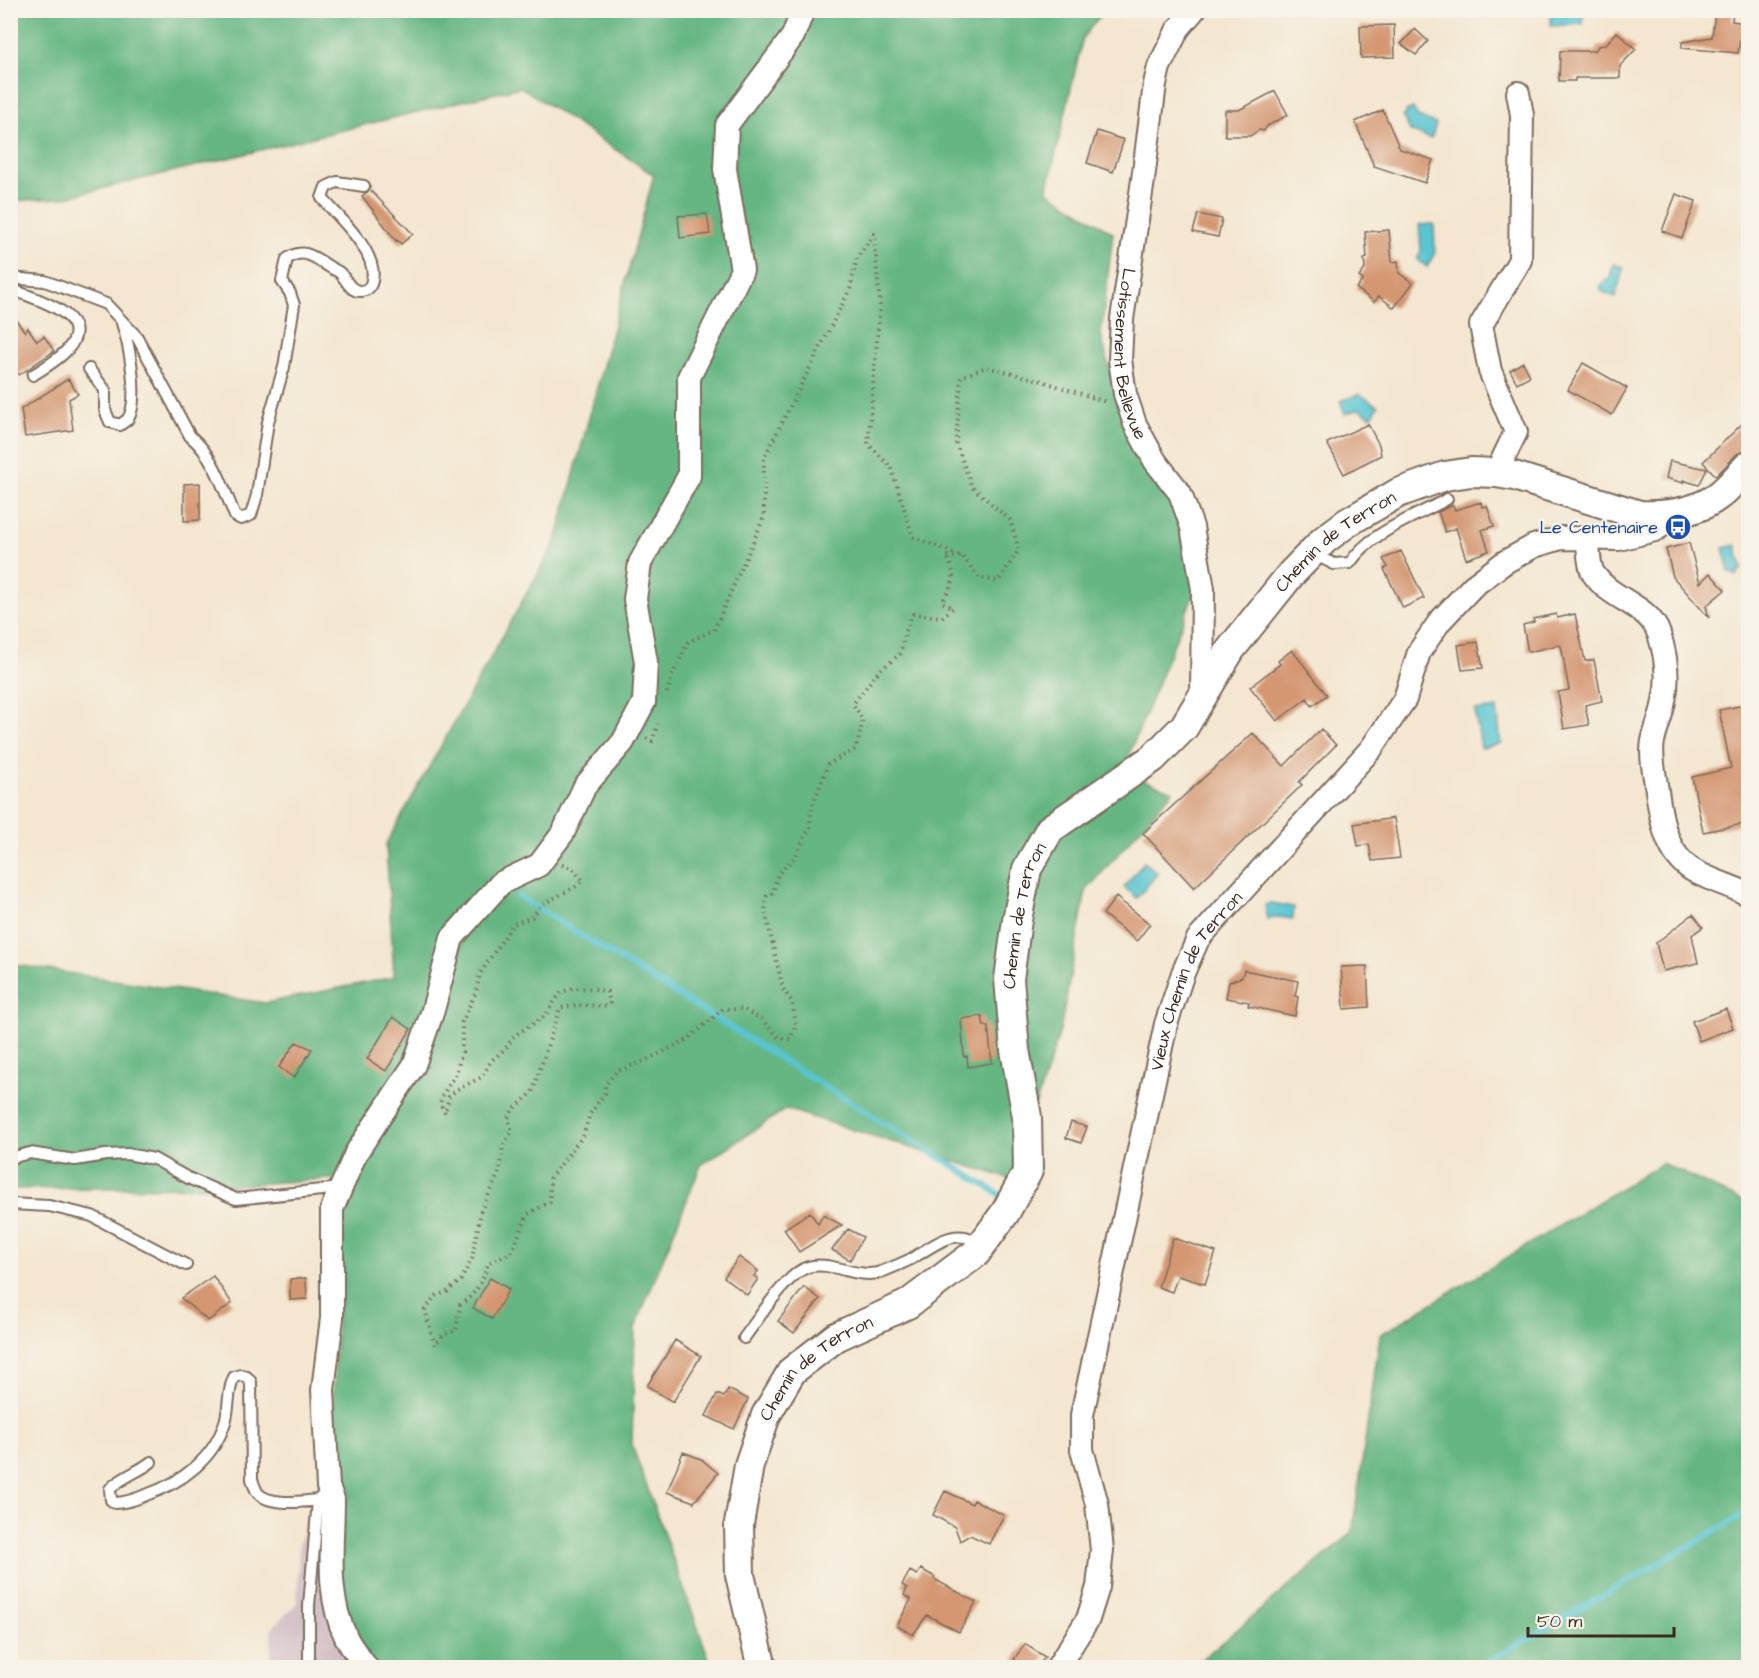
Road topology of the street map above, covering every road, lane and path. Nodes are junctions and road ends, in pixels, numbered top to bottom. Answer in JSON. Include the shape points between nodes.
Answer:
{"nodes":[{"id":1,"x":803,"y":10,"type":"edge"},
{"id":2,"x":1194,"y":10,"type":"edge"},
{"id":3,"x":1518,"y":93,"type":"dead end"},
{"id":4,"x":364,"y":186,"type":"dead end"},
{"id":5,"x":10,"y":278,"type":"edge"},
{"id":6,"x":10,"y":289,"type":"edge"},
{"id":7,"x":121,"y":320,"type":"junction"},
{"id":8,"x":89,"y":369,"type":"dead end"},
{"id":9,"x":33,"y":375,"type":"dead end"},
{"id":10,"x":1130,"y":409,"type":"junction"},
{"id":11,"x":1749,"y":466,"type":"edge"},
{"id":12,"x":1496,"y":473,"type":"junction"},
{"id":13,"x":1447,"y":500,"type":"dead end"},
{"id":14,"x":1682,"y":513,"type":"junction"},
{"id":15,"x":1587,"y":537,"type":"junction"},
{"id":16,"x":1312,"y":553,"type":"junction"},
{"id":17,"x":963,"y":557,"type":"junction"},
{"id":18,"x":1202,"y":696,"type":"junction"},
{"id":19,"x":665,"y":698,"type":"dead end"},
{"id":20,"x":659,"y":719,"type":"dead end"},
{"id":21,"x":628,"y":731,"type":"junction"},
{"id":22,"x":547,"y":855,"type":"junction"},
{"id":23,"x":1749,"y":894,"type":"edge"},
{"id":24,"x":10,"y":1158,"type":"edge"},
{"id":25,"x":341,"y":1188,"type":"junction"},
{"id":26,"x":10,"y":1204,"type":"edge"},
{"id":27,"x":982,"y":1246,"type":"junction"},
{"id":28,"x":186,"y":1265,"type":"dead end"},
{"id":29,"x":744,"y":1338,"type":"dead end"},
{"id":30,"x":151,"y":1462,"type":"dead end"},
{"id":31,"x":323,"y":1494,"type":"junction"},
{"id":32,"x":309,"y":1668,"type":"edge"},
{"id":33,"x":368,"y":1668,"type":"edge"},
{"id":34,"x":762,"y":1668,"type":"edge"},
{"id":35,"x":1057,"y":1668,"type":"edge"}],
"edges":[{"from":1,"to":21,"type":"street","via":[[793,36],[727,125],[725,169],[742,270],[689,377],[690,476],[640,563],[635,599],[646,662],[644,702]]},
{"from":2,"to":10,"type":"street","name":"Lotissement Bellevue","via":[[1178,29],[1155,84],[1122,319],[1120,360]]},
{"from":3,"to":12,"type":"street","via":[[1522,115],[1520,260],[1481,325],[1490,371],[1516,432]]},
{"from":4,"to":7,"type":"lane","via":[[337,182],[326,187],[322,198],[365,248],[372,265],[369,288],[357,291],[338,271],[308,254],[292,255],[287,260],[282,281],[294,305],[278,394],[268,422],[257,495],[246,518],[235,516],[212,461],[190,436],[137,337]]},
{"from":5,"to":7,"type":"lane","via":[[45,281],[106,304]]},
{"from":6,"to":9,"type":"lane","via":[[62,311],[75,327],[75,338],[68,350]]},
{"from":7,"to":8,"type":"lane","via":[[133,370],[131,405],[127,419],[120,425],[110,422],[105,410],[105,390]]},
{"from":10,"to":17,"type":"path","via":[[986,367],[961,377],[956,443],[972,487],[1011,520],[1018,550],[998,581],[979,578]]},
{"from":10,"to":18,"type":"street","name":"Lotissement Bellevue","via":[[1155,461],[1179,493],[1192,527],[1203,589]]},
{"from":11,"to":14,"type":"street","name":"Chemin de Terron","via":[[1718,496]]},
{"from":12,"to":14,"type":"street","name":"Chemin de Terron","via":[[1640,514]]},
{"from":12,"to":16,"type":"street","name":"Chemin de Terron","via":[[1445,476],[1398,492],[1348,522]]},
{"from":13,"to":16,"type":"lane","via":[[1386,531],[1359,549],[1350,563],[1335,564]]},
{"from":14,"to":15,"type":"street","name":"Vieux Chemin de Terron","via":[[1655,530],[1619,539]]},
{"from":15,"to":23,"type":"street","via":[[1592,572],[1614,595],[1652,620],[1664,651],[1665,701],[1653,742],[1662,825],[1678,858],[1693,870]]},
{"from":15,"to":35,"type":"street","name":"Vieux Chemin de Terron","via":[[1561,538],[1534,546],[1473,586],[1440,621],[1419,652],[1405,699],[1371,749],[1197,939],[1166,1024],[1082,1415],[1082,1450],[1096,1504],[1102,1550],[1098,1587],[1088,1619]]},
{"from":16,"to":18,"type":"street","name":"Chemin de Terron","via":[[1231,649]]},
{"from":17,"to":19,"type":"path","via":[[913,537],[891,467],[868,444],[880,307],[874,234],[857,258],[850,289],[764,459],[764,517],[714,630],[688,642]]},
{"from":17,"to":22,"type":"path","via":[[946,556],[954,570],[951,587],[942,602],[953,608],[942,617],[913,614],[900,654],[878,672],[853,704],[863,720],[856,749],[828,764],[811,810],[810,827],[795,857],[778,874],[773,893],[767,896],[765,910],[783,989],[792,1002],[796,1024],[790,1039],[779,1038],[761,1019],[743,1009],[723,1009],[687,1040],[617,1071],[605,1085],[605,1093],[590,1114],[582,1136],[550,1178],[550,1202],[528,1214],[511,1253],[488,1263],[484,1280],[460,1305],[456,1331],[444,1334],[435,1345],[425,1310],[435,1296],[461,1280],[472,1259],[481,1211],[499,1173],[503,1146],[512,1131],[508,1118],[532,1093],[560,1008],[610,1003],[607,992],[597,989],[561,992],[544,1016],[514,1036],[482,1077],[449,1097],[445,1113],[440,1103],[456,1074],[462,1052],[462,1022],[480,974],[513,924],[532,917],[541,905],[583,880],[572,868]]},
{"from":18,"to":27,"type":"street","name":"Chemin de Terron","via":[[1184,727],[1153,758],[1050,830],[1027,868],[1009,979],[1015,1050],[1027,1117],[1028,1171]]},
{"from":20,"to":21,"type":"path","via":[[652,741]]},
{"from":21,"to":22,"type":"street","via":[[585,786],[563,833]]},
{"from":22,"to":25,"type":"street","via":[[539,865],[501,883],[452,938],[414,1065],[356,1154]]},
{"from":24,"to":25,"type":"lane","via":[[30,1152],[75,1160],[127,1155],[154,1159],[236,1199]]},
{"from":25,"to":31,"type":"street","via":[[332,1209],[332,1318],[323,1390]]},
{"from":26,"to":28,"type":"lane","via":[[50,1206],[93,1216]]},
{"from":27,"to":29,"type":"lane","via":[[967,1237],[956,1236],[878,1273],[808,1267],[792,1276]]},
{"from":27,"to":34,"type":"street","name":"Chemin de Terron","via":[[908,1304],[836,1337],[801,1364],[792,1371],[766,1414],[748,1465],[739,1524],[740,1575]]},
{"from":30,"to":31,"type":"lane","via":[[115,1484],[110,1489],[111,1500],[124,1503],[160,1490],[186,1476],[205,1458],[225,1424],[231,1383],[241,1375],[251,1383],[252,1479],[256,1491],[262,1497],[290,1503]]},
{"from":31,"to":32,"type":"lane","via":[[309,1606]]},
{"from":31,"to":33,"type":"street","via":[[333,1499],[332,1559],[337,1614],[346,1638]]}]}
